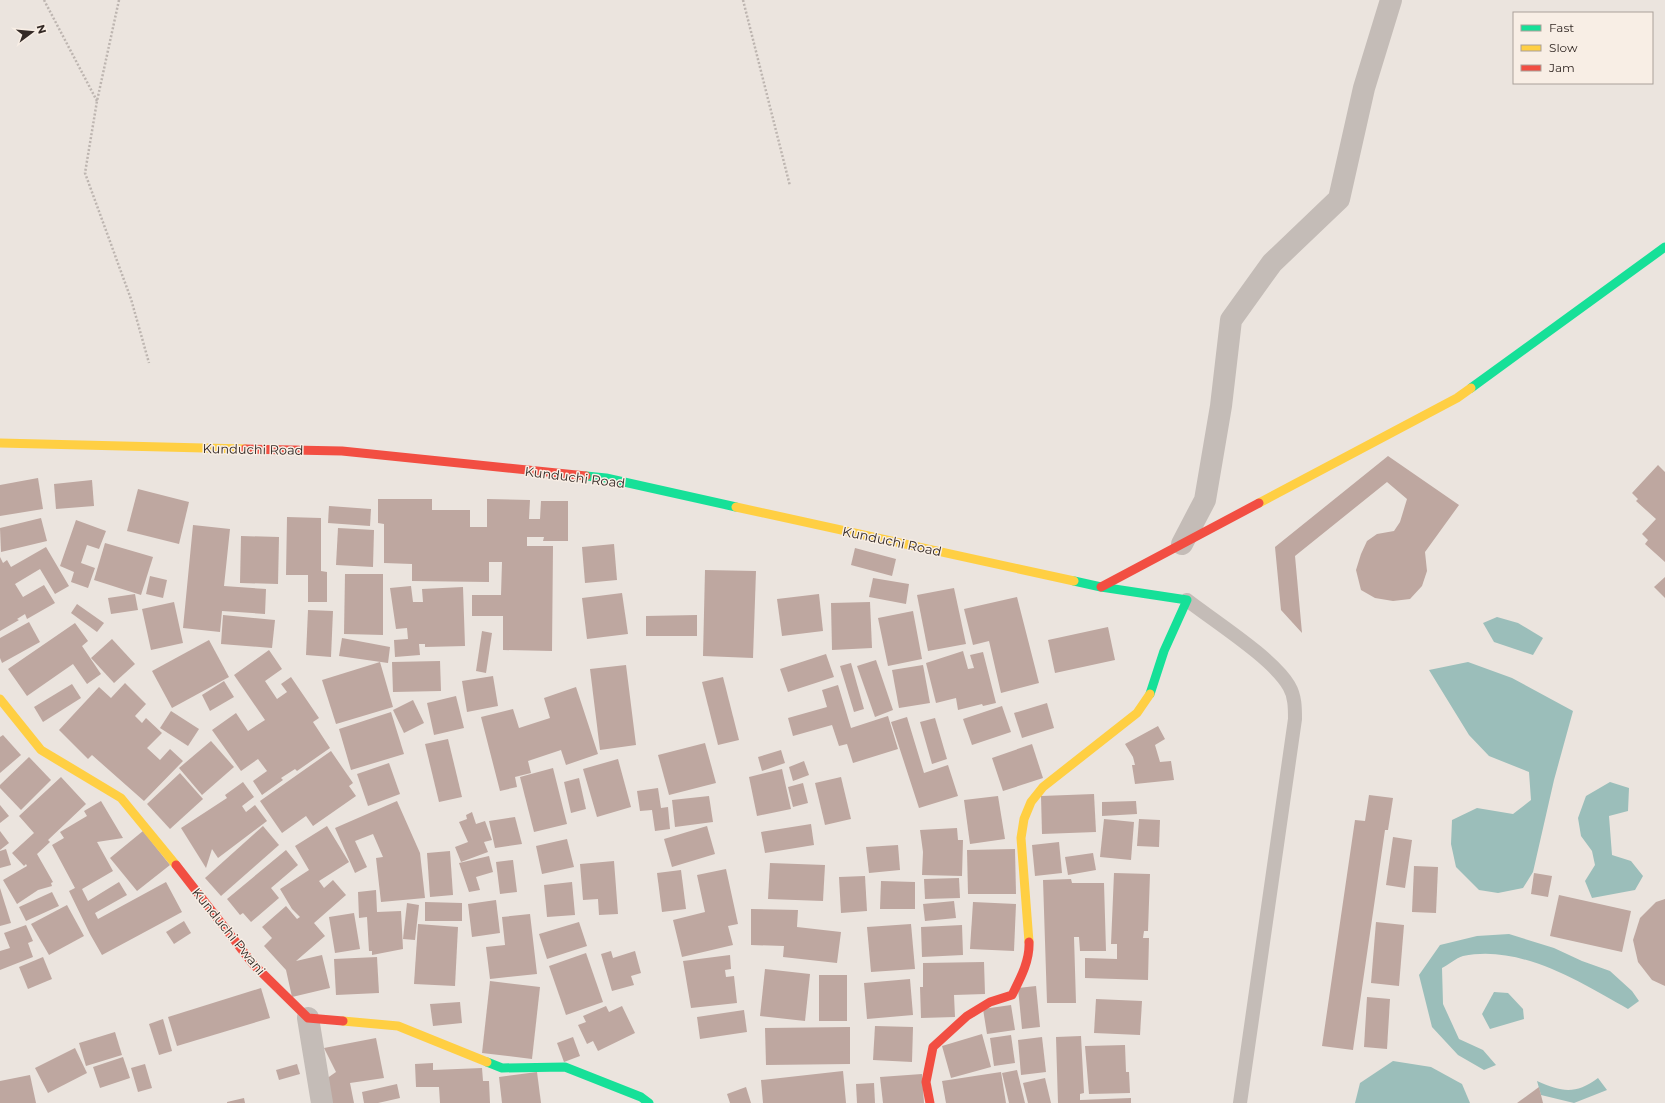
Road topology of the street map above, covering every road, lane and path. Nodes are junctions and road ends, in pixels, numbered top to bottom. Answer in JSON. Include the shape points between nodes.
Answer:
{"nodes":[{"id":1,"x":44,"y":0,"type":"edge"},
{"id":2,"x":119,"y":0,"type":"edge"},
{"id":3,"x":743,"y":0,"type":"edge"},
{"id":4,"x":1391,"y":0,"type":"edge"},
{"id":5,"x":97,"y":101,"type":"junction"},
{"id":6,"x":790,"y":186,"type":"dead end"},
{"id":7,"x":1665,"y":247,"type":"edge"},
{"id":8,"x":149,"y":363,"type":"dead end"},
{"id":9,"x":0,"y":443,"type":"edge"},
{"id":10,"x":1182,"y":544,"type":"junction"},
{"id":11,"x":1100,"y":587,"type":"junction"},
{"id":12,"x":1187,"y":600,"type":"junction"},
{"id":13,"x":0,"y":699,"type":"edge"},
{"id":14,"x":308,"y":1018,"type":"junction"},
{"id":15,"x":322,"y":1103,"type":"edge"},
{"id":16,"x":649,"y":1103,"type":"edge"},
{"id":17,"x":930,"y":1103,"type":"edge"},
{"id":18,"x":1240,"y":1103,"type":"edge"}],
"edges":[{"from":1,"to":5,"type":"path"},
{"from":2,"to":5,"type":"path"},
{"from":3,"to":6,"type":"path"},
{"from":4,"to":10,"type":"street","via":[[1364,88],[1339,199],[1272,263],[1231,320],[1221,406],[1205,500]]},
{"from":5,"to":8,"type":"path","via":[[85,173],[130,299]]},
{"from":7,"to":10,"type":"street","via":[[1457,398]]},
{"from":9,"to":11,"type":"street","name":"Kunduchi Road","via":[[342,451],[606,478]]},
{"from":10,"to":11,"type":"street"},
{"from":11,"to":12,"type":"street","name":"Kunduchi Road"},
{"from":12,"to":17,"type":"street","via":[[1164,652],[1149,698],[1137,713],[1043,787],[1031,802],[1024,819],[1021,838],[1030,949],[1023,974],[1012,995],[990,1002],[967,1016],[933,1047],[926,1082]]},
{"from":12,"to":18,"type":"lane","via":[[1282,674],[1295,703],[1295,719]]},
{"from":13,"to":14,"type":"street","name":"Kunduchi Pwani","via":[[41,750],[121,798],[253,964]]},
{"from":14,"to":15,"type":"street"},
{"from":14,"to":16,"type":"street","via":[[398,1026],[502,1068],[565,1067],[641,1097]]}]}
